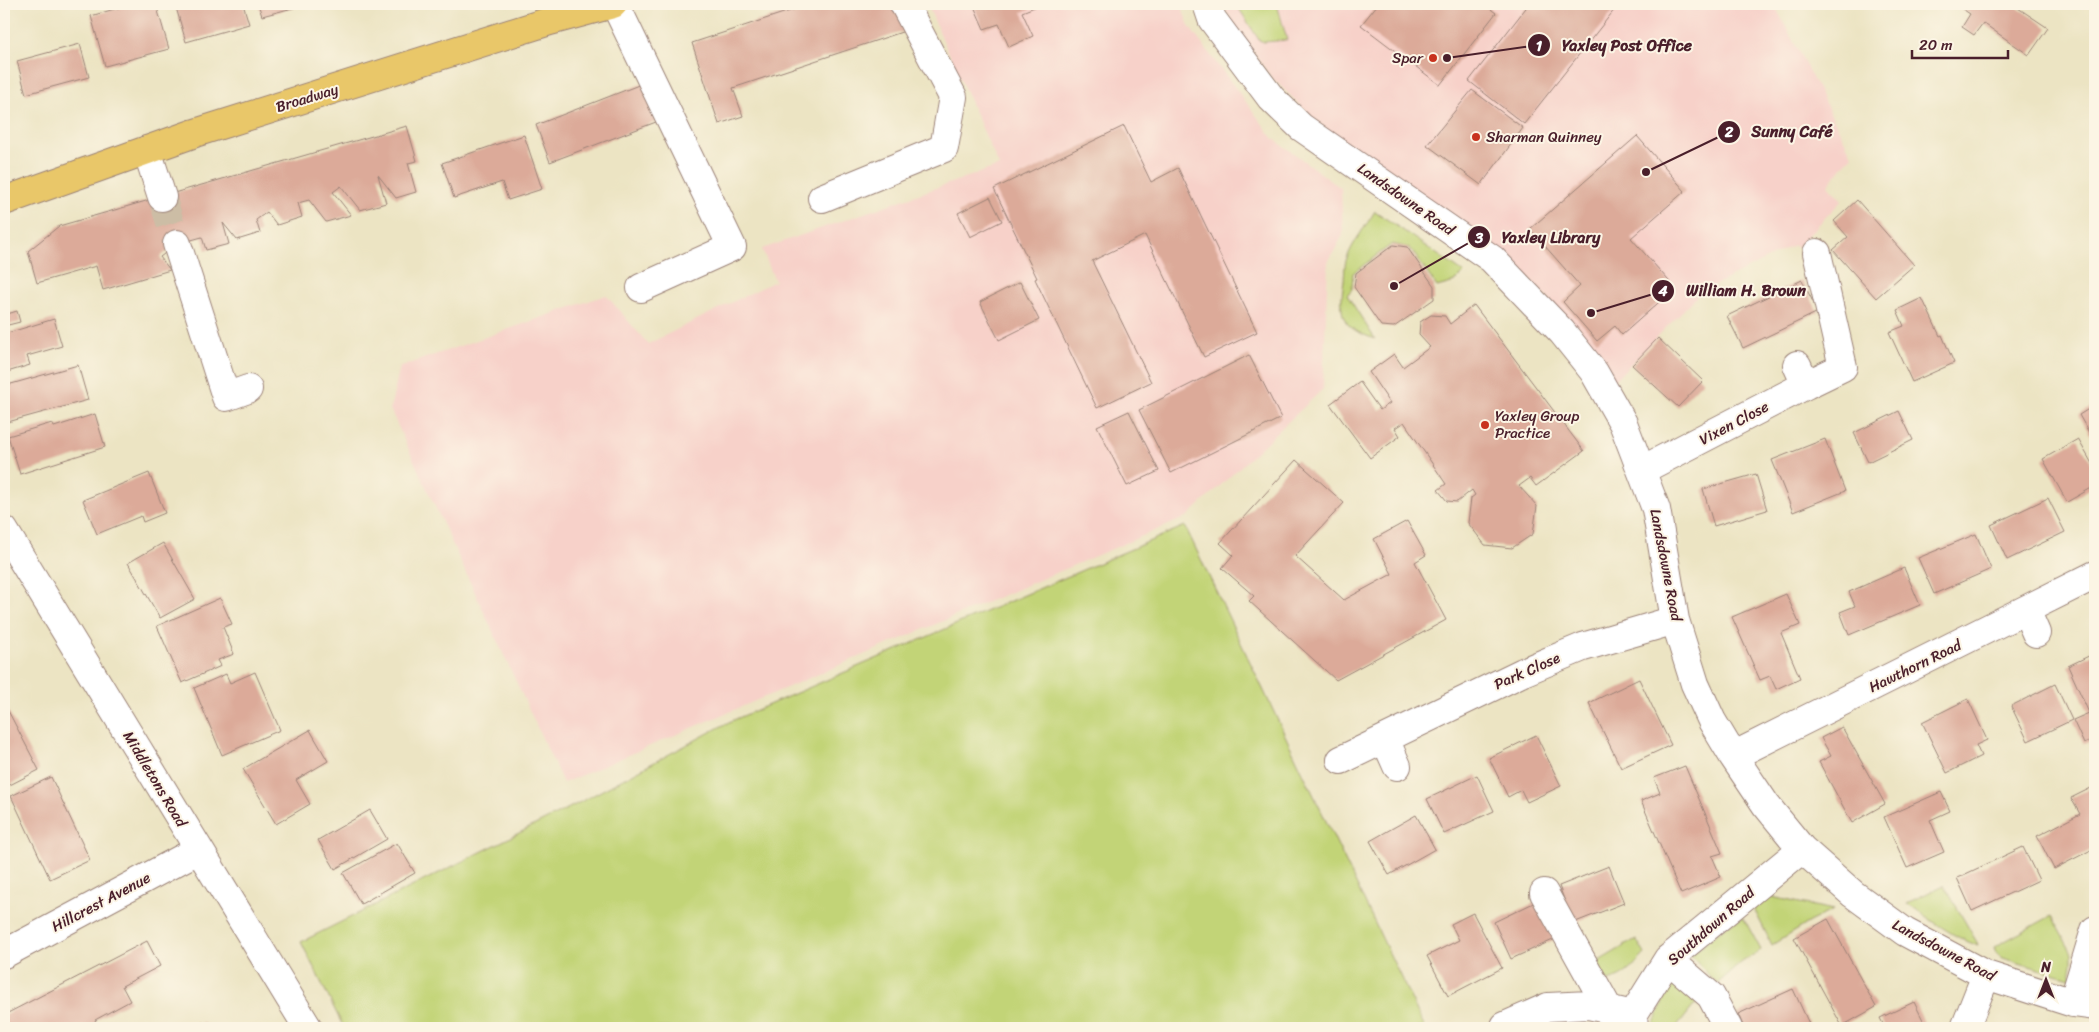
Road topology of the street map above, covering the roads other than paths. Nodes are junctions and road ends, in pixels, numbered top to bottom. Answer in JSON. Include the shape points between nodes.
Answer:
{"nodes":[{"id":1,"x":614,"y":4,"type":"edge"},
{"id":2,"x":904,"y":4,"type":"edge"},
{"id":3,"x":1207,"y":4,"type":"edge"},
{"id":4,"x":548,"y":12,"type":"edge"},
{"id":5,"x":147,"y":150,"type":"junction"},
{"id":6,"x":162,"y":196,"type":"tunnel mouth"},
{"id":7,"x":822,"y":198,"type":"dead end"},
{"id":8,"x":4,"y":201,"type":"edge"},
{"id":9,"x":177,"y":244,"type":"tunnel mouth"},
{"id":10,"x":1817,"y":253,"type":"dead end"},
{"id":11,"x":641,"y":288,"type":"dead end"},
{"id":12,"x":248,"y":389,"type":"dead end"},
{"id":13,"x":1642,"y":470,"type":"junction"},
{"id":14,"x":4,"y":530,"type":"edge"},
{"id":15,"x":2095,"y":575,"type":"edge"},
{"id":16,"x":1675,"y":620,"type":"junction"},
{"id":17,"x":1385,"y":739,"type":"junction"},
{"id":18,"x":1733,"y":756,"type":"junction"},
{"id":19,"x":1341,"y":760,"type":"dead end"},
{"id":20,"x":1397,"y":766,"type":"dead end"},
{"id":21,"x":1802,"y":849,"type":"junction"},
{"id":22,"x":198,"y":850,"type":"junction"},
{"id":23,"x":1544,"y":893,"type":"dead end"},
{"id":24,"x":2095,"y":930,"type":"edge"},
{"id":25,"x":4,"y":954,"type":"edge"},
{"id":26,"x":1668,"y":959,"type":"junction"},
{"id":27,"x":1986,"y":976,"type":"junction"},
{"id":28,"x":2084,"y":1005,"type":"edge"},
{"id":29,"x":1625,"y":1018,"type":"edge"},
{"id":30,"x":1505,"y":1026,"type":"dead end"},
{"id":31,"x":308,"y":1028,"type":"edge"},
{"id":32,"x":1728,"y":1028,"type":"edge"},
{"id":33,"x":1965,"y":1028,"type":"edge"}],
"edges":[{"from":1,"to":4,"type":"main road","name":"Broadway"},
{"from":1,"to":11,"type":"street","via":[[732,247]]},
{"from":2,"to":7,"type":"street","via":[[953,97],[944,148]]},
{"from":3,"to":13,"type":"street","name":"Landsdowne Road","via":[[1212,19],[1271,98],[1301,127],[1492,259],[1562,332],[1594,372],[1618,414]]},
{"from":4,"to":5,"type":"main road","name":"Broadway"},
{"from":5,"to":6,"type":"street"},
{"from":5,"to":8,"type":"main road","name":"Broadway"},
{"from":9,"to":12,"type":"street","via":[[226,397]]},
{"from":10,"to":13,"type":"street","name":"Vixen Close","via":[[1842,367],[1801,375]]},
{"from":13,"to":16,"type":"street","name":"Landsdowne Road","via":[[1656,509]]},
{"from":14,"to":22,"type":"street","name":"Middletons Road"},
{"from":15,"to":18,"type":"street","name":"Hawthorn Road","via":[[2031,622]]},
{"from":16,"to":17,"type":"street","name":"Park Close","via":[[1583,647],[1523,672]]},
{"from":16,"to":18,"type":"street","name":"Landsdowne Road","via":[[1695,684]]},
{"from":17,"to":19,"type":"street","name":"Park Close"},
{"from":17,"to":20,"type":"street"},
{"from":18,"to":21,"type":"street","name":"Landsdowne Road","via":[[1766,805]]},
{"from":21,"to":26,"type":"street","name":"Southdown Road"},
{"from":21,"to":27,"type":"street","name":"Landsdowne Road","via":[[1853,894],[1905,932]]},
{"from":22,"to":25,"type":"street","name":"Hillcrest Avenue"},
{"from":22,"to":31,"type":"street","name":"Middletons Road"},
{"from":23,"to":29,"type":"street"},
{"from":24,"to":28,"type":"street"},
{"from":26,"to":29,"type":"street","name":"Southdown Road"},
{"from":26,"to":32,"type":"street","via":[[1711,996]]},
{"from":27,"to":28,"type":"street","name":"Landsdowne Road"},
{"from":27,"to":33,"type":"street"},
{"from":29,"to":30,"type":"street","via":[[1589,1005],[1548,1007]]}]}
